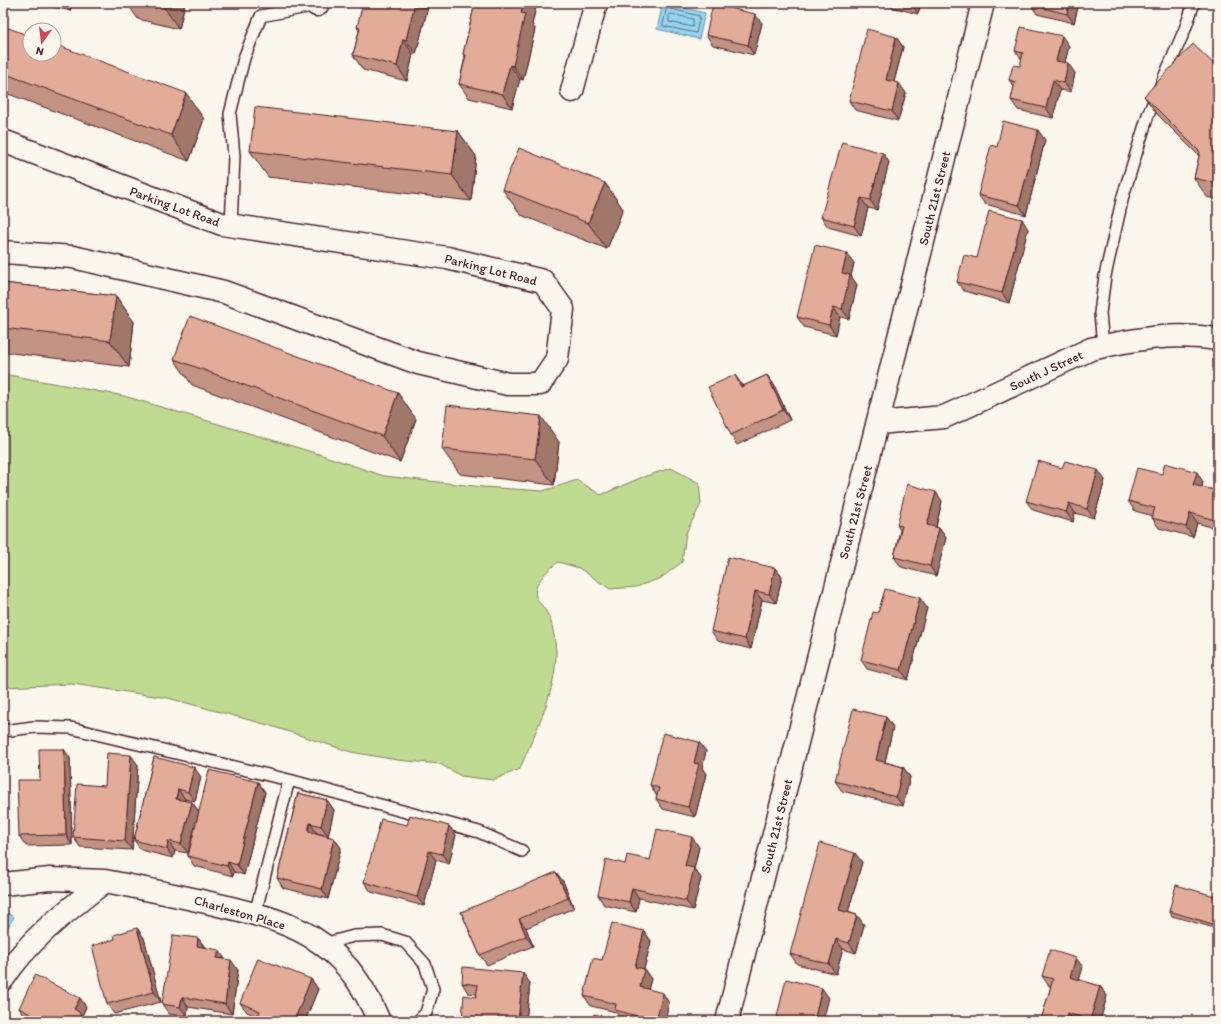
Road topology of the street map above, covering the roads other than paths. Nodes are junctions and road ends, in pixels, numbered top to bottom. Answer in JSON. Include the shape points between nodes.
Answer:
{"nodes":[{"id":1,"x":596,"y":3,"type":"edge"},
{"id":2,"x":983,"y":3,"type":"edge"},
{"id":3,"x":1194,"y":3,"type":"edge"},
{"id":4,"x":317,"y":4,"type":"edge"},
{"id":5,"x":572,"y":91,"type":"dead end"},
{"id":6,"x":3,"y":141,"type":"edge"},
{"id":7,"x":231,"y":226,"type":"junction"},
{"id":8,"x":3,"y":252,"type":"edge"},
{"id":9,"x":1218,"y":339,"type":"edge"},
{"id":10,"x":1103,"y":346,"type":"junction"},
{"id":11,"x":878,"y":423,"type":"junction"},
{"id":12,"x":3,"y":731,"type":"edge"},
{"id":13,"x":289,"y":780,"type":"junction"},
{"id":14,"x":522,"y":851,"type":"dead end"},
{"id":15,"x":105,"y":881,"type":"junction"},
{"id":16,"x":3,"y":884,"type":"edge"},
{"id":17,"x":255,"y":914,"type":"junction"},
{"id":18,"x":323,"y":944,"type":"junction"},
{"id":19,"x":3,"y":979,"type":"edge"},
{"id":20,"x":379,"y":1021,"type":"edge"},
{"id":21,"x":418,"y":1021,"type":"edge"},
{"id":22,"x":727,"y":1021,"type":"edge"}],
"edges":[{"from":1,"to":5,"type":"street"},
{"from":2,"to":11,"type":"street","name":"South 21st Street"},
{"from":3,"to":10,"type":"lane","via":[[1148,115],[1124,196],[1105,276],[1100,313]]},
{"from":4,"to":7,"type":"lane","via":[[261,16],[244,58],[230,114],[234,156]]},
{"from":6,"to":7,"type":"street","name":"Parking Lot Road"},
{"from":7,"to":8,"type":"street","name":"Parking Lot Road","via":[[447,258],[543,281],[563,310],[557,359],[540,384],[508,384],[418,363],[224,292],[73,257]]},
{"from":9,"to":10,"type":"street","name":"South J Street","via":[[1166,335]]},
{"from":10,"to":11,"type":"street","name":"South J Street","via":[[1091,349],[944,417]]},
{"from":11,"to":22,"type":"street","name":"South 21st Street"},
{"from":12,"to":13,"type":"lane","via":[[34,727],[71,728]]},
{"from":13,"to":14,"type":"lane","via":[[479,832]]},
{"from":13,"to":17,"type":"lane"},
{"from":15,"to":16,"type":"street","name":"Charleston Place","via":[[50,879]]},
{"from":15,"to":17,"type":"street","name":"Charleston Place","via":[[166,892]]},
{"from":15,"to":19,"type":"street","via":[[45,930],[14,962]]},
{"from":17,"to":18,"type":"street","name":"Charleston Place","via":[[295,927]]},
{"from":18,"to":20,"type":"street","name":"Charleston Place","via":[[349,968],[367,994]]},
{"from":18,"to":21,"type":"lane","via":[[354,936],[382,935],[405,942],[425,964],[433,989],[426,1013]]}]}
